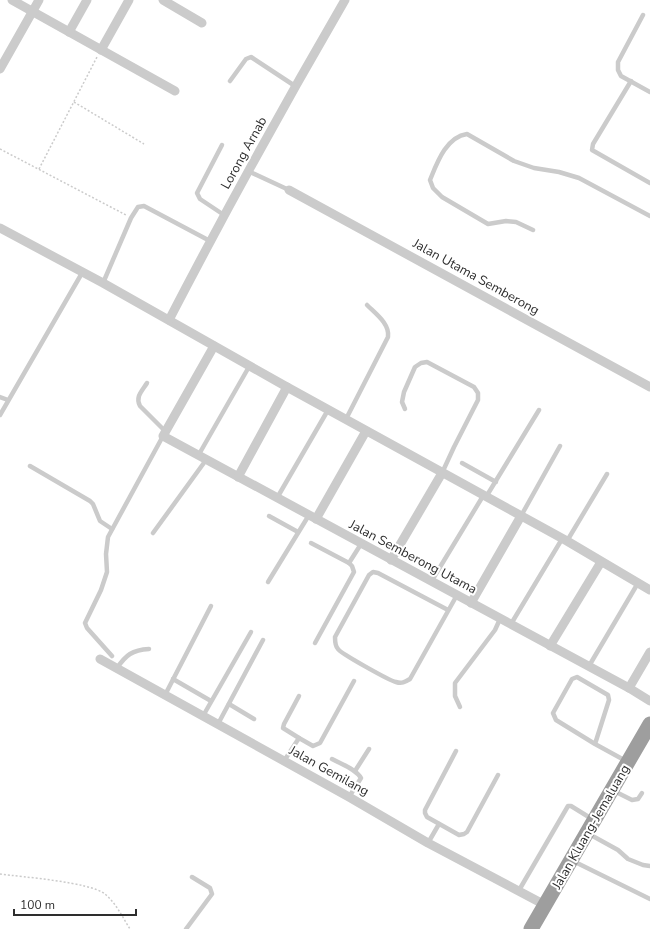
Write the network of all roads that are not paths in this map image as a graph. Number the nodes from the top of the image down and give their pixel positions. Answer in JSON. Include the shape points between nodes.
{"nodes":[{"id":1,"x":12,"y":0,"type":"edge"},
{"id":2,"x":39,"y":0,"type":"edge"},
{"id":3,"x":87,"y":0,"type":"edge"},
{"id":4,"x":129,"y":0,"type":"edge"},
{"id":5,"x":163,"y":0,"type":"edge"},
{"id":6,"x":346,"y":0,"type":"edge"},
{"id":7,"x":33,"y":12,"type":"junction"},
{"id":8,"x":643,"y":15,"type":"dead end"},
{"id":9,"x":202,"y":23,"type":"dead end"},
{"id":10,"x":70,"y":32,"type":"junction"},
{"id":11,"x":101,"y":50,"type":"junction"},
{"id":12,"x":0,"y":69,"type":"edge"},
{"id":13,"x":230,"y":81,"type":"dead end"},
{"id":14,"x":631,"y":81,"type":"junction"},
{"id":15,"x":295,"y":86,"type":"junction"},
{"id":16,"x":174,"y":91,"type":"dead end"},
{"id":17,"x":650,"y":92,"type":"edge"},
{"id":18,"x":222,"y":145,"type":"dead end"},
{"id":19,"x":248,"y":171,"type":"junction"},
{"id":20,"x":650,"y":183,"type":"edge"},
{"id":21,"x":289,"y":190,"type":"joint"},
{"id":22,"x":224,"y":215,"type":"junction"},
{"id":23,"x":650,"y":216,"type":"edge"},
{"id":24,"x":0,"y":228,"type":"edge"},
{"id":25,"x":533,"y":230,"type":"dead end"},
{"id":26,"x":210,"y":241,"type":"junction"},
{"id":27,"x":82,"y":272,"type":"junction"},
{"id":28,"x":103,"y":283,"type":"junction"},
{"id":29,"x":367,"y":305,"type":"dead end"},
{"id":30,"x":169,"y":320,"type":"junction"},
{"id":31,"x":214,"y":346,"type":"junction"},
{"id":32,"x":250,"y":365,"type":"junction"},
{"id":33,"x":147,"y":384,"type":"dead end"},
{"id":34,"x":287,"y":387,"type":"junction"},
{"id":35,"x":650,"y":387,"type":"edge"},
{"id":36,"x":0,"y":397,"type":"edge"},
{"id":37,"x":8,"y":400,"type":"junction"},
{"id":38,"x":405,"y":409,"type":"dead end"},
{"id":39,"x":328,"y":410,"type":"junction"},
{"id":40,"x":539,"y":410,"type":"dead end"},
{"id":41,"x":0,"y":415,"type":"edge"},
{"id":42,"x":346,"y":420,"type":"junction"},
{"id":43,"x":366,"y":431,"type":"junction"},
{"id":44,"x":164,"y":434,"type":"junction"},
{"id":45,"x":560,"y":446,"type":"dead end"},
{"id":46,"x":202,"y":458,"type":"junction"},
{"id":47,"x":462,"y":463,"type":"dead end"},
{"id":48,"x":30,"y":466,"type":"dead end"},
{"id":49,"x":442,"y":473,"type":"junction"},
{"id":50,"x":607,"y":474,"type":"dead end"},
{"id":51,"x":238,"y":477,"type":"junction"},
{"id":52,"x":496,"y":482,"type":"junction"},
{"id":53,"x":485,"y":497,"type":"junction"},
{"id":54,"x":277,"y":498,"type":"junction"},
{"id":55,"x":269,"y":516,"type":"dead end"},
{"id":56,"x":521,"y":516,"type":"junction"},
{"id":57,"x":312,"y":517,"type":"junction"},
{"id":58,"x":112,"y":529,"type":"junction"},
{"id":59,"x":298,"y":532,"type":"junction"},
{"id":60,"x":153,"y":533,"type":"dead end"},
{"id":61,"x":564,"y":540,"type":"junction"},
{"id":62,"x":311,"y":543,"type":"dead end"},
{"id":63,"x":361,"y":544,"type":"junction"},
{"id":64,"x":391,"y":560,"type":"junction"},
{"id":65,"x":601,"y":562,"type":"junction"},
{"id":66,"x":349,"y":563,"type":"junction"},
{"id":67,"x":268,"y":582,"type":"dead end"},
{"id":68,"x":431,"y":582,"type":"junction"},
{"id":69,"x":638,"y":583,"type":"junction"},
{"id":70,"x":650,"y":590,"type":"edge"},
{"id":71,"x":457,"y":595,"type":"junction"},
{"id":72,"x":471,"y":603,"type":"junction"},
{"id":73,"x":211,"y":606,"type":"dead end"},
{"id":74,"x":448,"y":610,"type":"junction"},
{"id":75,"x":500,"y":619,"type":"junction"},
{"id":76,"x":511,"y":624,"type":"junction"},
{"id":77,"x":251,"y":632,"type":"dead end"},
{"id":78,"x":263,"y":640,"type":"dead end"},
{"id":79,"x":316,"y":643,"type":"dead end"},
{"id":80,"x":550,"y":646,"type":"junction"},
{"id":81,"x":149,"y":649,"type":"dead end"},
{"id":82,"x":650,"y":652,"type":"edge"},
{"id":83,"x":112,"y":656,"type":"dead end"},
{"id":84,"x":100,"y":659,"type":"dead end"},
{"id":85,"x":589,"y":666,"type":"junction"},
{"id":86,"x":117,"y":668,"type":"junction"},
{"id":87,"x":173,"y":679,"type":"junction"},
{"id":88,"x":354,"y":681,"type":"dead end"},
{"id":89,"x":629,"y":688,"type":"junction"},
{"id":90,"x":165,"y":695,"type":"junction"},
{"id":91,"x":299,"y":696,"type":"dead end"},
{"id":92,"x":211,"y":701,"type":"junction"},
{"id":93,"x":650,"y":701,"type":"edge"},
{"id":94,"x":229,"y":704,"type":"junction"},
{"id":95,"x":460,"y":707,"type":"dead end"},
{"id":96,"x":203,"y":716,"type":"junction"},
{"id":97,"x":254,"y":719,"type":"dead end"},
{"id":98,"x":218,"y":724,"type":"junction"},
{"id":99,"x":647,"y":733,"type":"edge"},
{"id":100,"x":299,"y":738,"type":"junction"},
{"id":101,"x":595,"y":744,"type":"junction"},
{"id":102,"x":369,"y":749,"type":"dead end"},
{"id":103,"x":456,"y":751,"type":"dead end"},
{"id":104,"x":332,"y":759,"type":"dead end"},
{"id":105,"x":284,"y":761,"type":"junction"},
{"id":106,"x":628,"y":762,"type":"junction"},
{"id":107,"x":354,"y":771,"type":"junction"},
{"id":108,"x":498,"y":775,"type":"dead end"},
{"id":109,"x":612,"y":790,"type":"junction"},
{"id":110,"x":642,"y":793,"type":"dead end"},
{"id":111,"x":349,"y":797,"type":"junction"},
{"id":112,"x":439,"y":824,"type":"junction"},
{"id":113,"x":591,"y":827,"type":"junction"},
{"id":114,"x":428,"y":843,"type":"junction"},
{"id":115,"x":571,"y":860,"type":"junction"},
{"id":116,"x":650,"y":866,"type":"edge"},
{"id":117,"x":192,"y":877,"type":"dead end"},
{"id":118,"x":518,"y":892,"type":"junction"},
{"id":119,"x":650,"y":899,"type":"edge"},
{"id":120,"x":545,"y":906,"type":"junction"},
{"id":121,"x":186,"y":929,"type":"edge"},
{"id":122,"x":531,"y":929,"type":"edge"}],
"edges":[{"from":1,"to":7,"type":"street"},
{"from":2,"to":7,"type":"street"},
{"from":3,"to":10,"type":"street"},
{"from":4,"to":11,"type":"street"},
{"from":5,"to":9,"type":"street"},
{"from":6,"to":15,"type":"street","name":"Lorong Arnab"},
{"from":7,"to":10,"type":"street"},
{"from":7,"to":12,"type":"street"},
{"from":8,"to":14,"type":"lane","via":[[618,62],[621,76]]},
{"from":10,"to":11,"type":"street"},
{"from":11,"to":16,"type":"street"},
{"from":13,"to":15,"type":"lane","via":[[246,59],[251,57]]},
{"from":14,"to":17,"type":"lane"},
{"from":14,"to":20,"type":"lane","via":[[593,144],[592,150]]},
{"from":15,"to":19,"type":"street","name":"Lorong Arnab"},
{"from":18,"to":22,"type":"lane","via":[[197,192],[200,199]]},
{"from":19,"to":21,"type":"lane"},
{"from":19,"to":22,"type":"street","name":"Lorong Arnab"},
{"from":21,"to":35,"type":"street","name":"Jalan Utama Semberong"},
{"from":22,"to":26,"type":"street","name":"Lorong Arnab"},
{"from":23,"to":25,"type":"lane","via":[[579,178],[514,161],[467,134],[459,135],[448,145],[436,166],[430,180],[433,188],[442,197],[488,224],[516,222]]},
{"from":24,"to":27,"type":"street"},
{"from":26,"to":28,"type":"lane","via":[[144,206],[138,207]]},
{"from":26,"to":30,"type":"street","name":"Lorong Arnab"},
{"from":27,"to":28,"type":"street"},
{"from":27,"to":37,"type":"lane"},
{"from":28,"to":30,"type":"street"},
{"from":29,"to":42,"type":"lane","via":[[387,326],[389,332]]},
{"from":30,"to":31,"type":"street"},
{"from":31,"to":32,"type":"street"},
{"from":31,"to":44,"type":"street"},
{"from":32,"to":34,"type":"street"},
{"from":32,"to":46,"type":"lane"},
{"from":33,"to":44,"type":"lane","via":[[137,402]]},
{"from":34,"to":39,"type":"street"},
{"from":34,"to":51,"type":"street"},
{"from":36,"to":37,"type":"lane"},
{"from":37,"to":41,"type":"lane"},
{"from":38,"to":49,"type":"lane","via":[[402,402],[404,392],[415,367],[421,363],[427,362],[474,387],[478,393],[478,400]]},
{"from":39,"to":42,"type":"street"},
{"from":39,"to":54,"type":"lane"},
{"from":40,"to":52,"type":"lane"},
{"from":42,"to":43,"type":"street"},
{"from":43,"to":49,"type":"street"},
{"from":43,"to":57,"type":"street"},
{"from":44,"to":46,"type":"street","name":"Jalan Semberong Utama"},
{"from":44,"to":58,"type":"lane"},
{"from":45,"to":56,"type":"lane"},
{"from":46,"to":51,"type":"street","name":"Jalan Semberong Utama"},
{"from":46,"to":60,"type":"lane"},
{"from":47,"to":52,"type":"lane"},
{"from":48,"to":58,"type":"lane","via":[[90,501],[100,521]]},
{"from":49,"to":53,"type":"street"},
{"from":49,"to":64,"type":"street"},
{"from":50,"to":61,"type":"lane"},
{"from":51,"to":54,"type":"street","name":"Jalan Semberong Utama"},
{"from":52,"to":53,"type":"lane"},
{"from":53,"to":56,"type":"street"},
{"from":53,"to":68,"type":"lane"},
{"from":54,"to":57,"type":"street","name":"Jalan Semberong Utama"},
{"from":55,"to":59,"type":"lane"},
{"from":56,"to":61,"type":"street"},
{"from":56,"to":72,"type":"street"},
{"from":57,"to":59,"type":"lane"},
{"from":57,"to":63,"type":"street","name":"Jalan Semberong Utama"},
{"from":58,"to":83,"type":"lane","via":[[108,537],[106,554],[107,572],[85,626]]},
{"from":59,"to":67,"type":"lane"},
{"from":61,"to":65,"type":"street"},
{"from":61,"to":76,"type":"lane"},
{"from":62,"to":66,"type":"lane"},
{"from":63,"to":64,"type":"street","name":"Jalan Semberong Utama"},
{"from":63,"to":66,"type":"lane"},
{"from":64,"to":68,"type":"street","name":"Jalan Semberong Utama"},
{"from":65,"to":69,"type":"street"},
{"from":65,"to":80,"type":"street"},
{"from":66,"to":79,"type":"lane","via":[[354,572]]},
{"from":68,"to":71,"type":"street","name":"Jalan Semberong Utama"},
{"from":69,"to":70,"type":"street"},
{"from":69,"to":85,"type":"lane"},
{"from":71,"to":72,"type":"street","name":"Jalan Semberong Utama"},
{"from":71,"to":74,"type":"lane"},
{"from":72,"to":75,"type":"street","name":"Jalan Semberong Utama"},
{"from":73,"to":87,"type":"lane"},
{"from":74,"to":74,"type":"lane","via":[[410,679],[404,683],[395,682],[358,662],[338,650],[336,645],[335,637],[373,572]]},
{"from":75,"to":76,"type":"street","name":"Jalan Semberong Utama"},
{"from":75,"to":95,"type":"lane","via":[[495,630],[455,683],[455,696]]},
{"from":76,"to":80,"type":"street","name":"Jalan Semberong Utama"},
{"from":77,"to":92,"type":"lane"},
{"from":78,"to":94,"type":"lane"},
{"from":80,"to":85,"type":"street","name":"Jalan Semberong Utama"},
{"from":81,"to":86,"type":"lane","via":[[130,653]]},
{"from":82,"to":89,"type":"street"},
{"from":84,"to":86,"type":"street","name":"Jalan Gemilang"},
{"from":85,"to":89,"type":"street","name":"Jalan Semberong Utama"},
{"from":86,"to":90,"type":"street","name":"Jalan Gemilang"},
{"from":87,"to":90,"type":"lane"},
{"from":87,"to":92,"type":"lane"},
{"from":88,"to":100,"type":"lane","via":[[320,743],[313,746]]},
{"from":89,"to":93,"type":"street","name":"Jalan Semberong Utama"},
{"from":90,"to":96,"type":"street","name":"Jalan Gemilang"},
{"from":91,"to":100,"type":"lane","via":[[283,728]]},
{"from":92,"to":96,"type":"lane"},
{"from":94,"to":97,"type":"lane"},
{"from":94,"to":98,"type":"lane"},
{"from":96,"to":98,"type":"street","name":"Jalan Gemilang"},
{"from":98,"to":105,"type":"street","name":"Jalan Gemilang"},
{"from":99,"to":106,"type":"highway","name":"Jalan Kluang-Jemaluang"},
{"from":100,"to":105,"type":"lane"},
{"from":101,"to":101,"type":"lane","via":[[609,700],[608,695],[577,676],[572,679],[553,713],[554,717]]},
{"from":101,"to":106,"type":"lane"},
{"from":102,"to":107,"type":"lane"},
{"from":103,"to":112,"type":"lane","via":[[425,810],[428,817]]},
{"from":104,"to":107,"type":"lane"},
{"from":105,"to":111,"type":"street","name":"Jalan Gemilang"},
{"from":106,"to":109,"type":"highway","name":"Jalan Kluang-Jemaluang"},
{"from":107,"to":111,"type":"lane","via":[[361,778]]},
{"from":108,"to":112,"type":"lane","via":[[467,832],[459,836]]},
{"from":109,"to":110,"type":"lane","via":[[632,800],[638,799]]},
{"from":109,"to":113,"type":"highway","name":"Jalan Kluang-Jemaluang"},
{"from":111,"to":114,"type":"street","name":"Jalan Gemilang"},
{"from":112,"to":114,"type":"lane"},
{"from":113,"to":115,"type":"highway","name":"Jalan Kluang-Jemaluang"},
{"from":113,"to":116,"type":"lane","via":[[628,859]]},
{"from":113,"to":118,"type":"lane","via":[[571,806],[568,806]]},
{"from":114,"to":118,"type":"street","name":"Jalan Gemilang"},
{"from":115,"to":119,"type":"lane"},
{"from":115,"to":120,"type":"highway","name":"Jalan Kluang-Jemaluang"},
{"from":117,"to":121,"type":"lane","via":[[210,888],[212,894]]},
{"from":118,"to":120,"type":"street","name":"Jalan Gemilang"},
{"from":120,"to":122,"type":"highway","name":"Jalan Kluang-Jemaluang"}]}
